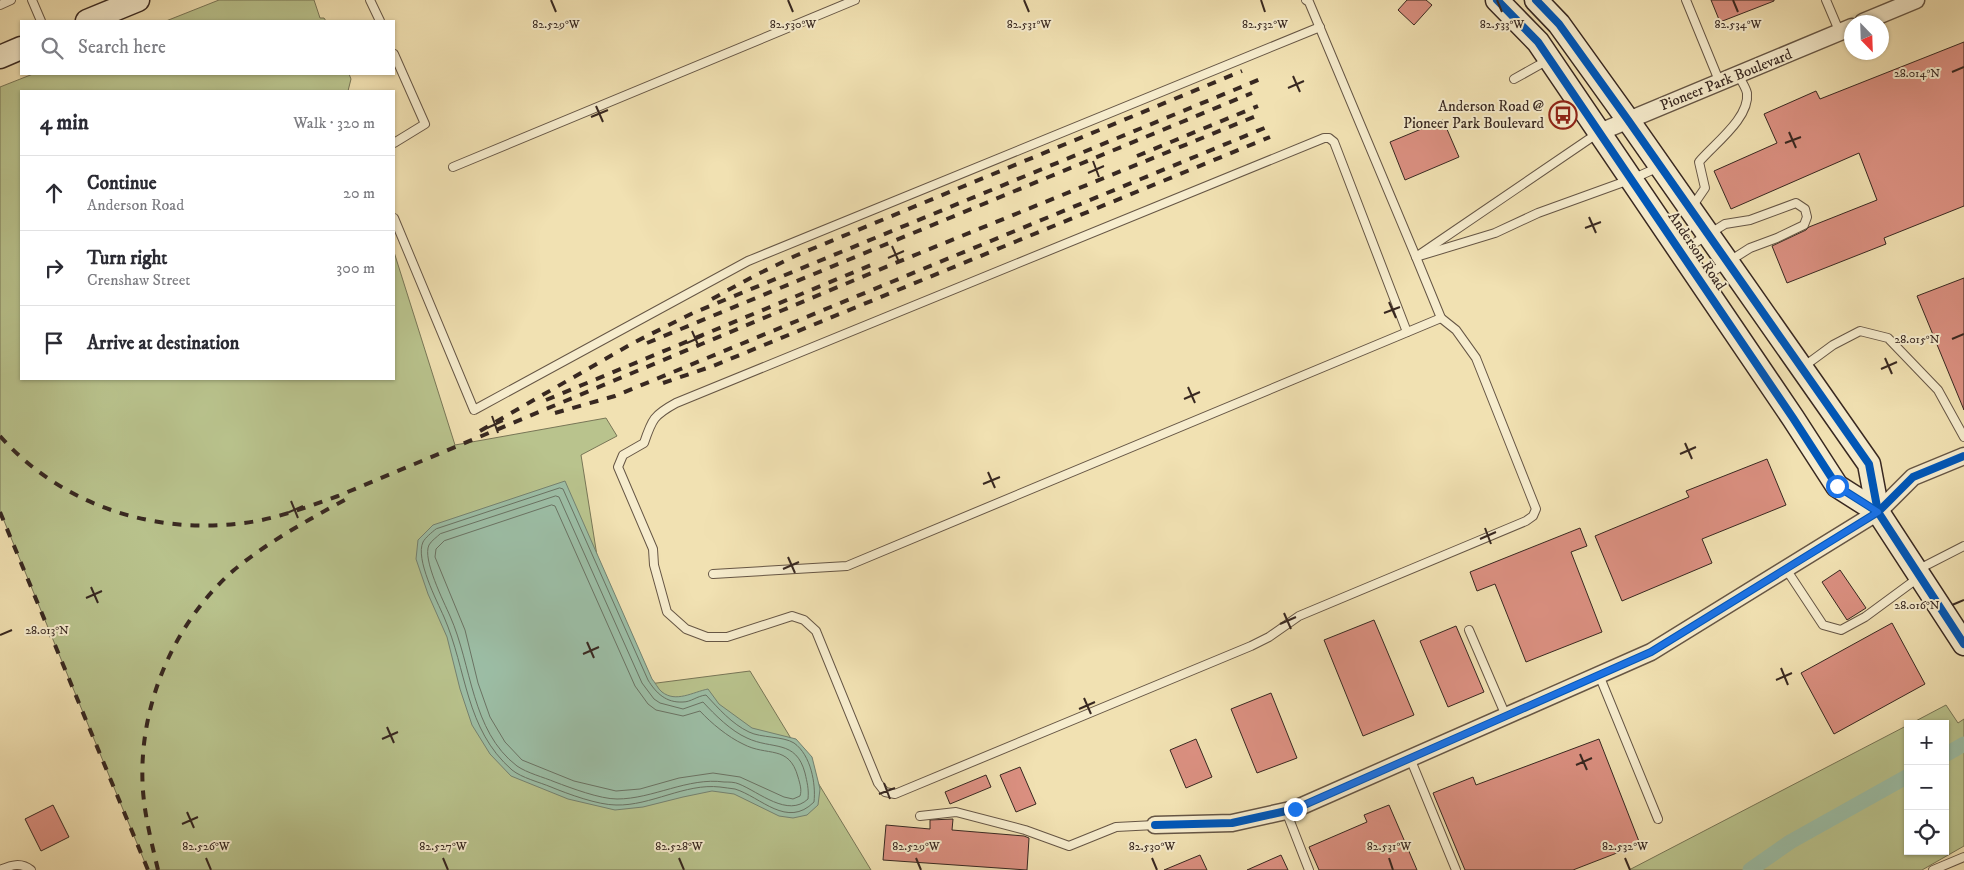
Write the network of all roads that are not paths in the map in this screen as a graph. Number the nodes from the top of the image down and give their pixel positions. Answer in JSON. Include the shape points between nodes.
{"nodes":[{"id":1,"x":11,"y":0,"type":"edge"},
{"id":2,"x":32,"y":0,"type":"edge"},
{"id":3,"x":138,"y":0,"type":"edge"},
{"id":4,"x":370,"y":0,"type":"edge"},
{"id":5,"x":855,"y":0,"type":"edge"},
{"id":6,"x":1306,"y":0,"type":"edge"},
{"id":7,"x":1497,"y":0,"type":"edge"},
{"id":8,"x":1536,"y":0,"type":"edge"},
{"id":9,"x":1686,"y":0,"type":"edge"},
{"id":10,"x":1826,"y":0,"type":"edge"},
{"id":11,"x":1916,"y":0,"type":"edge"},
{"id":12,"x":0,"y":4,"type":"edge"},
{"id":13,"x":1880,"y":15,"type":"edge"},
{"id":14,"x":41,"y":20,"type":"edge"},
{"id":15,"x":89,"y":20,"type":"edge"},
{"id":16,"x":380,"y":20,"type":"edge"},
{"id":17,"x":1320,"y":27,"type":"junction"},
{"id":18,"x":1844,"y":27,"type":"edge"},
{"id":19,"x":1844,"y":31,"type":"edge"},
{"id":20,"x":20,"y":48,"type":"edge"},
{"id":21,"x":395,"y":56,"type":"edge"},
{"id":22,"x":0,"y":57,"type":"edge"},
{"id":23,"x":1550,"y":59,"type":"junction"},
{"id":24,"x":1738,"y":75,"type":"junction"},
{"id":25,"x":1514,"y":79,"type":"dead end"},
{"id":26,"x":1720,"y":83,"type":"junction"},
{"id":27,"x":1628,"y":120,"type":"junction"},
{"id":28,"x":1600,"y":132,"type":"junction"},
{"id":29,"x":395,"y":142,"type":"edge"},
{"id":30,"x":1661,"y":166,"type":"junction"},
{"id":31,"x":453,"y":167,"type":"dead end"},
{"id":32,"x":1632,"y":179,"type":"junction"},
{"id":33,"x":1690,"y":208,"type":"junction"},
{"id":34,"x":395,"y":220,"type":"edge"},
{"id":35,"x":1708,"y":234,"type":"junction"},
{"id":36,"x":1681,"y":252,"type":"junction"},
{"id":37,"x":1416,"y":257,"type":"junction"},
{"id":38,"x":1728,"y":262,"type":"junction"},
{"id":39,"x":1700,"y":280,"type":"junction"},
{"id":40,"x":1440,"y":318,"type":"junction"},
{"id":41,"x":1407,"y":332,"type":"junction"},
{"id":42,"x":1802,"y":367,"type":"junction"},
{"id":43,"x":1964,"y":437,"type":"edge"},
{"id":44,"x":1964,"y":456,"type":"edge"},
{"id":45,"x":1878,"y":512,"type":"junction"},
{"id":46,"x":1964,"y":546,"type":"edge"},
{"id":47,"x":1786,"y":570,"type":"junction"},
{"id":48,"x":713,"y":574,"type":"dead end"},
{"id":49,"x":1918,"y":574,"type":"junction"},
{"id":50,"x":1469,"y":630,"type":"dead end"},
{"id":51,"x":1964,"y":644,"type":"edge"},
{"id":52,"x":1599,"y":675,"type":"junction"},
{"id":53,"x":1506,"y":716,"type":"junction"},
{"id":54,"x":1410,"y":758,"type":"junction"},
{"id":55,"x":1286,"y":811,"type":"junction"},
{"id":56,"x":920,"y":816,"type":"dead end"},
{"id":57,"x":1658,"y":819,"type":"dead end"},
{"id":58,"x":1155,"y":824,"type":"joint"},
{"id":59,"x":1964,"y":857,"type":"edge"},
{"id":60,"x":0,"y":870,"type":"edge"},
{"id":61,"x":31,"y":870,"type":"edge"},
{"id":62,"x":1309,"y":870,"type":"edge"},
{"id":63,"x":1456,"y":870,"type":"edge"},
{"id":64,"x":1932,"y":870,"type":"edge"}],
"edges":[{"from":1,"to":12,"type":"lane"},
{"from":2,"to":14,"type":"lane"},
{"from":3,"to":15,"type":"main road"},
{"from":4,"to":16,"type":"lane"},
{"from":5,"to":31,"type":"lane"},
{"from":6,"to":17,"type":"lane"},
{"from":7,"to":23,"type":"main road","name":"Anderson Road"},
{"from":8,"to":27,"type":"main road","name":"Anderson Road","via":[[1559,24]]},
{"from":9,"to":26,"type":"lane"},
{"from":10,"to":18,"type":"lane"},
{"from":11,"to":13,"type":"street"},
{"from":17,"to":34,"type":"lane","via":[[748,261],[474,410]]},
{"from":17,"to":37,"type":"lane"},
{"from":19,"to":24,"type":"street","name":"Pioneer Park Boulevard"},
{"from":20,"to":22,"type":"main road"},
{"from":21,"to":29,"type":"lane","via":[[425,124]]},
{"from":23,"to":25,"type":"lane"},
{"from":23,"to":28,"type":"main road","name":"Anderson Road"},
{"from":24,"to":26,"type":"street","name":"Pioneer Park Boulevard"},
{"from":24,"to":33,"type":"lane","via":[[1747,93],[1743,114],[1699,162],[1705,188]]},
{"from":26,"to":27,"type":"street","name":"Pioneer Park Boulevard"},
{"from":27,"to":28,"type":"street","name":"Pioneer Park Boulevard"},
{"from":27,"to":30,"type":"main road","name":"Anderson Road"},
{"from":28,"to":32,"type":"main road","name":"Anderson Road"},
{"from":28,"to":37,"type":"lane"},
{"from":30,"to":32,"type":"lane"},
{"from":30,"to":33,"type":"main road","name":"Anderson Road"},
{"from":32,"to":36,"type":"main road","name":"Anderson Road"},
{"from":32,"to":37,"type":"lane","via":[[1494,232]]},
{"from":33,"to":35,"type":"main road","name":"Anderson Road"},
{"from":35,"to":36,"type":"lane"},
{"from":35,"to":38,"type":"main road","name":"Anderson Road"},
{"from":35,"to":38,"type":"lane","via":[[1725,224],[1750,220],[1796,203],[1805,209],[1804,225],[1750,248]]},
{"from":36,"to":39,"type":"main road","name":"Anderson Road"},
{"from":37,"to":40,"type":"lane"},
{"from":38,"to":39,"type":"lane"},
{"from":38,"to":42,"type":"main road","name":"Anderson Road"},
{"from":39,"to":45,"type":"main road","name":"Anderson Road","via":[[1837,486]]},
{"from":40,"to":41,"type":"lane"},
{"from":40,"to":41,"type":"lane","via":[[1456,330],[1476,358],[1536,509],[1533,516],[1299,616],[1251,646],[895,794],[885,792],[878,783],[816,631],[804,620],[792,616],[727,637],[707,637],[686,629],[667,612],[652,550],[618,468],[623,455],[644,443],[650,424],[659,413],[676,403],[1324,138],[1334,142]]},
{"from":41,"to":48,"type":"lane","via":[[847,566]]},
{"from":42,"to":43,"type":"lane","via":[[1860,331],[1888,338],[1938,390]]},
{"from":42,"to":45,"type":"main road","name":"Anderson Road","via":[[1869,464]]},
{"from":44,"to":45,"type":"street","via":[[1913,477]]},
{"from":45,"to":47,"type":"street"},
{"from":45,"to":49,"type":"main road","name":"Anderson Road"},
{"from":46,"to":49,"type":"lane"},
{"from":47,"to":49,"type":"lane","via":[[1823,625],[1841,630],[1865,616]]},
{"from":47,"to":52,"type":"street","via":[[1651,652]]},
{"from":49,"to":51,"type":"main road","name":"Anderson Road"},
{"from":50,"to":53,"type":"lane"},
{"from":52,"to":53,"type":"street"},
{"from":52,"to":57,"type":"lane"},
{"from":53,"to":54,"type":"street"},
{"from":54,"to":55,"type":"street"},
{"from":54,"to":63,"type":"lane"},
{"from":55,"to":58,"type":"street","via":[[1232,823]]},
{"from":55,"to":62,"type":"lane"},
{"from":56,"to":58,"type":"lane","via":[[956,812],[1025,830],[1069,846],[1116,827]]},
{"from":59,"to":64,"type":"lane"},
{"from":60,"to":61,"type":"lane","via":[[14,864]]}]}
